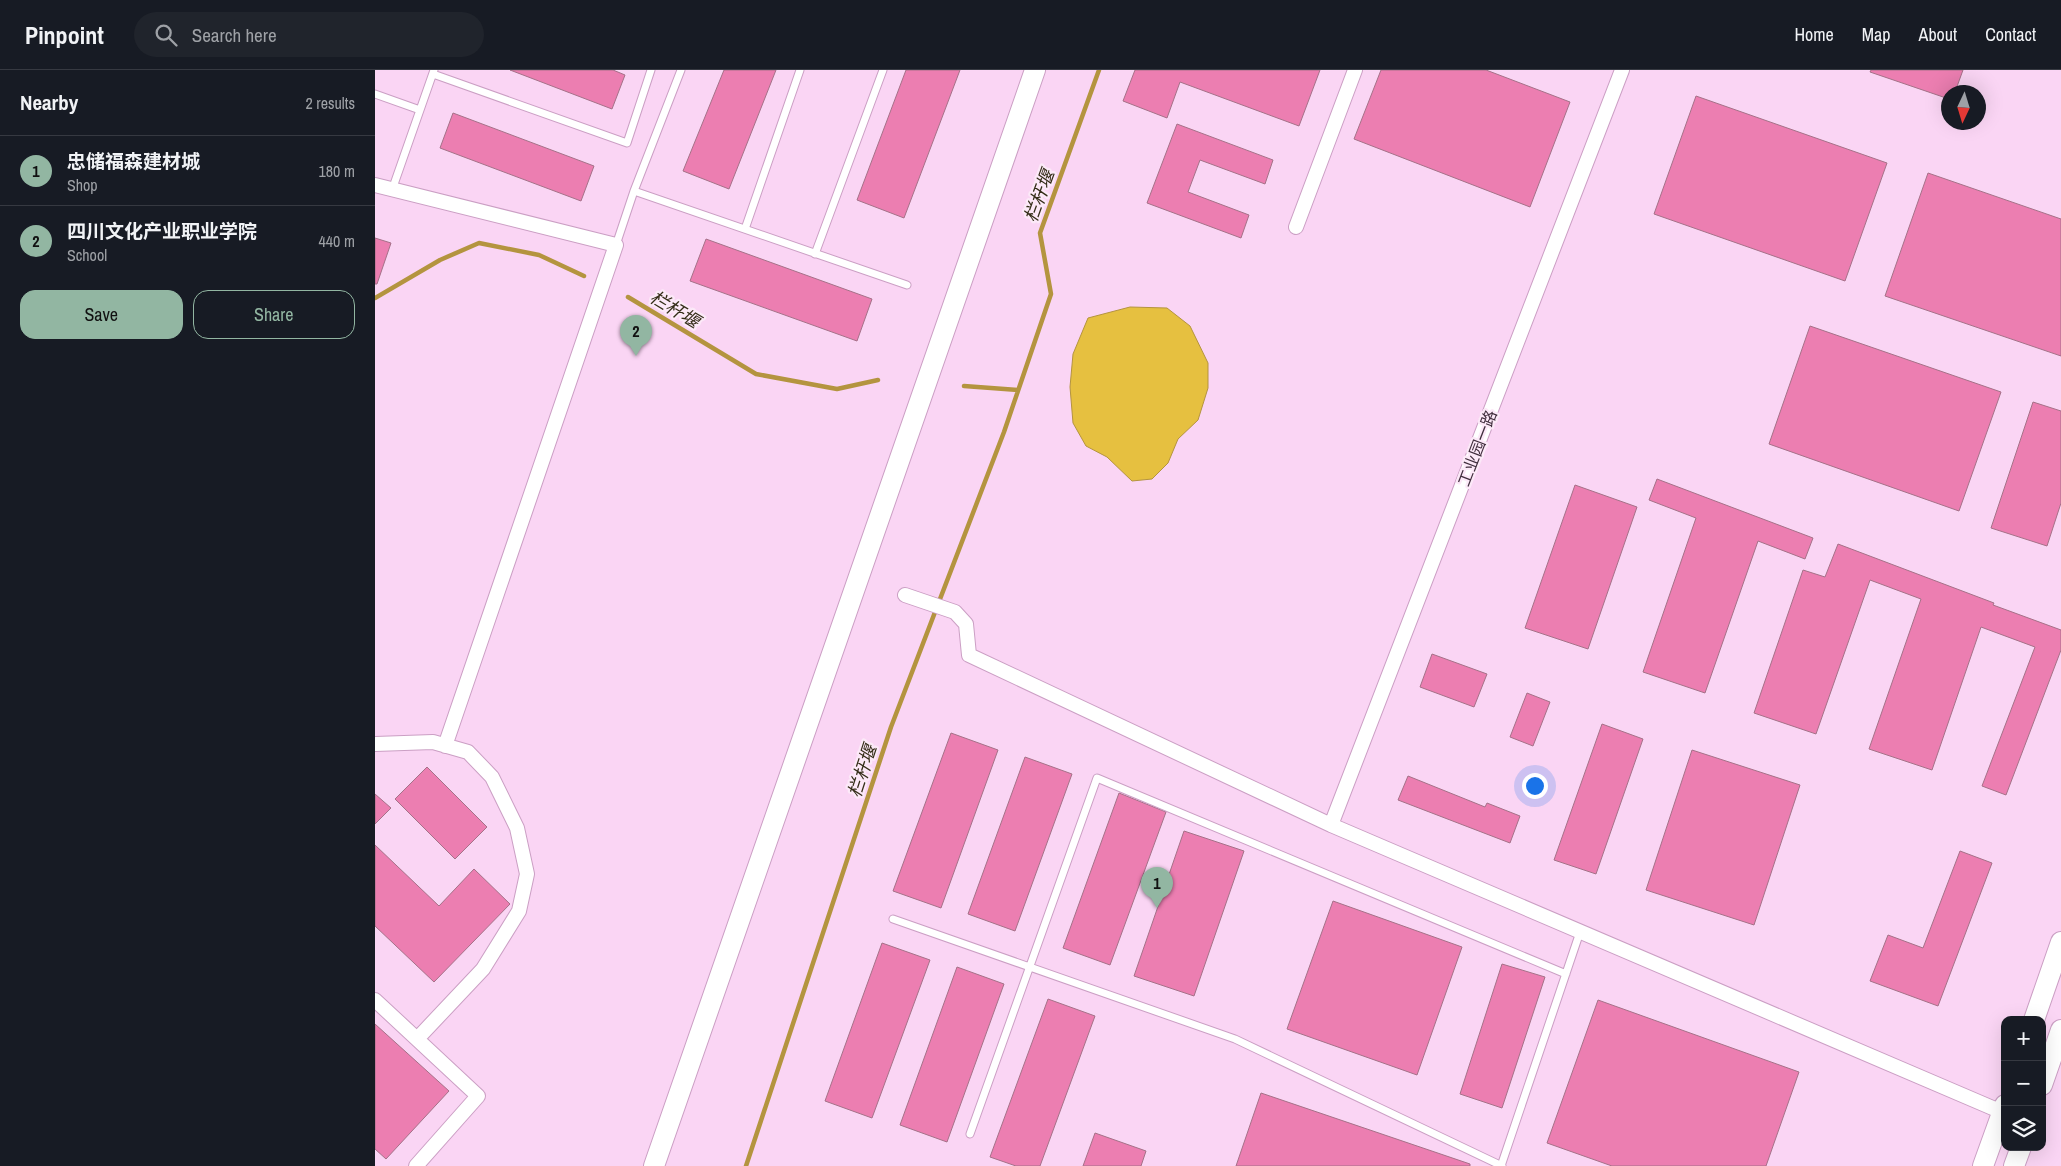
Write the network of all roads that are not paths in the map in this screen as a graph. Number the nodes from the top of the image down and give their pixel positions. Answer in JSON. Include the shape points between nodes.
{"nodes":[{"id":1,"x":651,"y":70,"type":"edge"},
{"id":2,"x":681,"y":70,"type":"edge"},
{"id":3,"x":800,"y":70,"type":"edge"},
{"id":4,"x":883,"y":70,"type":"edge"},
{"id":5,"x":1035,"y":70,"type":"edge"},
{"id":6,"x":1355,"y":70,"type":"edge"},
{"id":7,"x":1622,"y":70,"type":"edge"},
{"id":8,"x":433,"y":72,"type":"edge"},
{"id":9,"x":375,"y":94,"type":"edge"},
{"id":10,"x":420,"y":110,"type":"junction"},
{"id":11,"x":375,"y":185,"type":"edge"},
{"id":12,"x":391,"y":190,"type":"junction"},
{"id":13,"x":634,"y":191,"type":"junction"},
{"id":14,"x":1296,"y":227,"type":"dead end"},
{"id":15,"x":745,"y":229,"type":"junction"},
{"id":16,"x":617,"y":245,"type":"junction"},
{"id":17,"x":815,"y":254,"type":"junction"},
{"id":18,"x":907,"y":286,"type":"dead end"},
{"id":19,"x":905,"y":595,"type":"dead end"},
{"id":20,"x":375,"y":744,"type":"edge"},
{"id":21,"x":445,"y":746,"type":"junction"},
{"id":22,"x":1331,"y":825,"type":"junction"},
{"id":23,"x":893,"y":920,"type":"dead end"},
{"id":24,"x":1580,"y":932,"type":"junction"},
{"id":25,"x":2061,"y":942,"type":"edge"},
{"id":26,"x":1029,"y":968,"type":"junction"},
{"id":27,"x":1566,"y":974,"type":"junction"},
{"id":28,"x":375,"y":1000,"type":"edge"},
{"id":29,"x":2035,"y":1016,"type":"edge"},
{"id":30,"x":2061,"y":1030,"type":"edge"},
{"id":31,"x":417,"y":1039,"type":"junction"},
{"id":32,"x":2046,"y":1073,"type":"edge"},
{"id":33,"x":2001,"y":1108,"type":"edge"},
{"id":34,"x":2001,"y":1115,"type":"edge"},
{"id":35,"x":970,"y":1134,"type":"dead end"},
{"id":36,"x":2020,"y":1151,"type":"edge"},
{"id":37,"x":416,"y":1166,"type":"edge"},
{"id":38,"x":655,"y":1166,"type":"edge"},
{"id":39,"x":1501,"y":1166,"type":"edge"},
{"id":40,"x":1983,"y":1166,"type":"edge"},
{"id":41,"x":2014,"y":1166,"type":"edge"}],
"edges":[{"from":1,"to":8,"type":"lane","via":[[627,143]]},
{"from":2,"to":13,"type":"lane"},
{"from":3,"to":15,"type":"lane"},
{"from":4,"to":17,"type":"lane"},
{"from":5,"to":38,"type":"street"},
{"from":6,"to":14,"type":"street"},
{"from":7,"to":22,"type":"street","name":"工业园一路"},
{"from":8,"to":10,"type":"lane"},
{"from":9,"to":10,"type":"lane"},
{"from":10,"to":12,"type":"lane"},
{"from":11,"to":12,"type":"street"},
{"from":12,"to":16,"type":"street"},
{"from":13,"to":15,"type":"lane"},
{"from":13,"to":16,"type":"lane"},
{"from":15,"to":17,"type":"lane"},
{"from":16,"to":21,"type":"street"},
{"from":17,"to":18,"type":"lane"},
{"from":19,"to":22,"type":"street","via":[[955,612],[966,624],[969,655]]},
{"from":20,"to":21,"type":"street","via":[[433,742]]},
{"from":21,"to":31,"type":"street","via":[[468,752],[492,777],[517,828],[527,874],[519,911],[483,969]]},
{"from":22,"to":24,"type":"street"},
{"from":23,"to":26,"type":"lane"},
{"from":24,"to":27,"type":"lane"},
{"from":24,"to":33,"type":"street"},
{"from":25,"to":29,"type":"street"},
{"from":26,"to":27,"type":"lane","via":[[1097,778]]},
{"from":26,"to":35,"type":"lane"},
{"from":26,"to":39,"type":"lane","via":[[1235,1039]]},
{"from":27,"to":39,"type":"lane"},
{"from":28,"to":31,"type":"street"},
{"from":30,"to":32,"type":"street"},
{"from":31,"to":37,"type":"street","via":[[478,1096]]},
{"from":34,"to":40,"type":"street"},
{"from":36,"to":41,"type":"street"}]}
